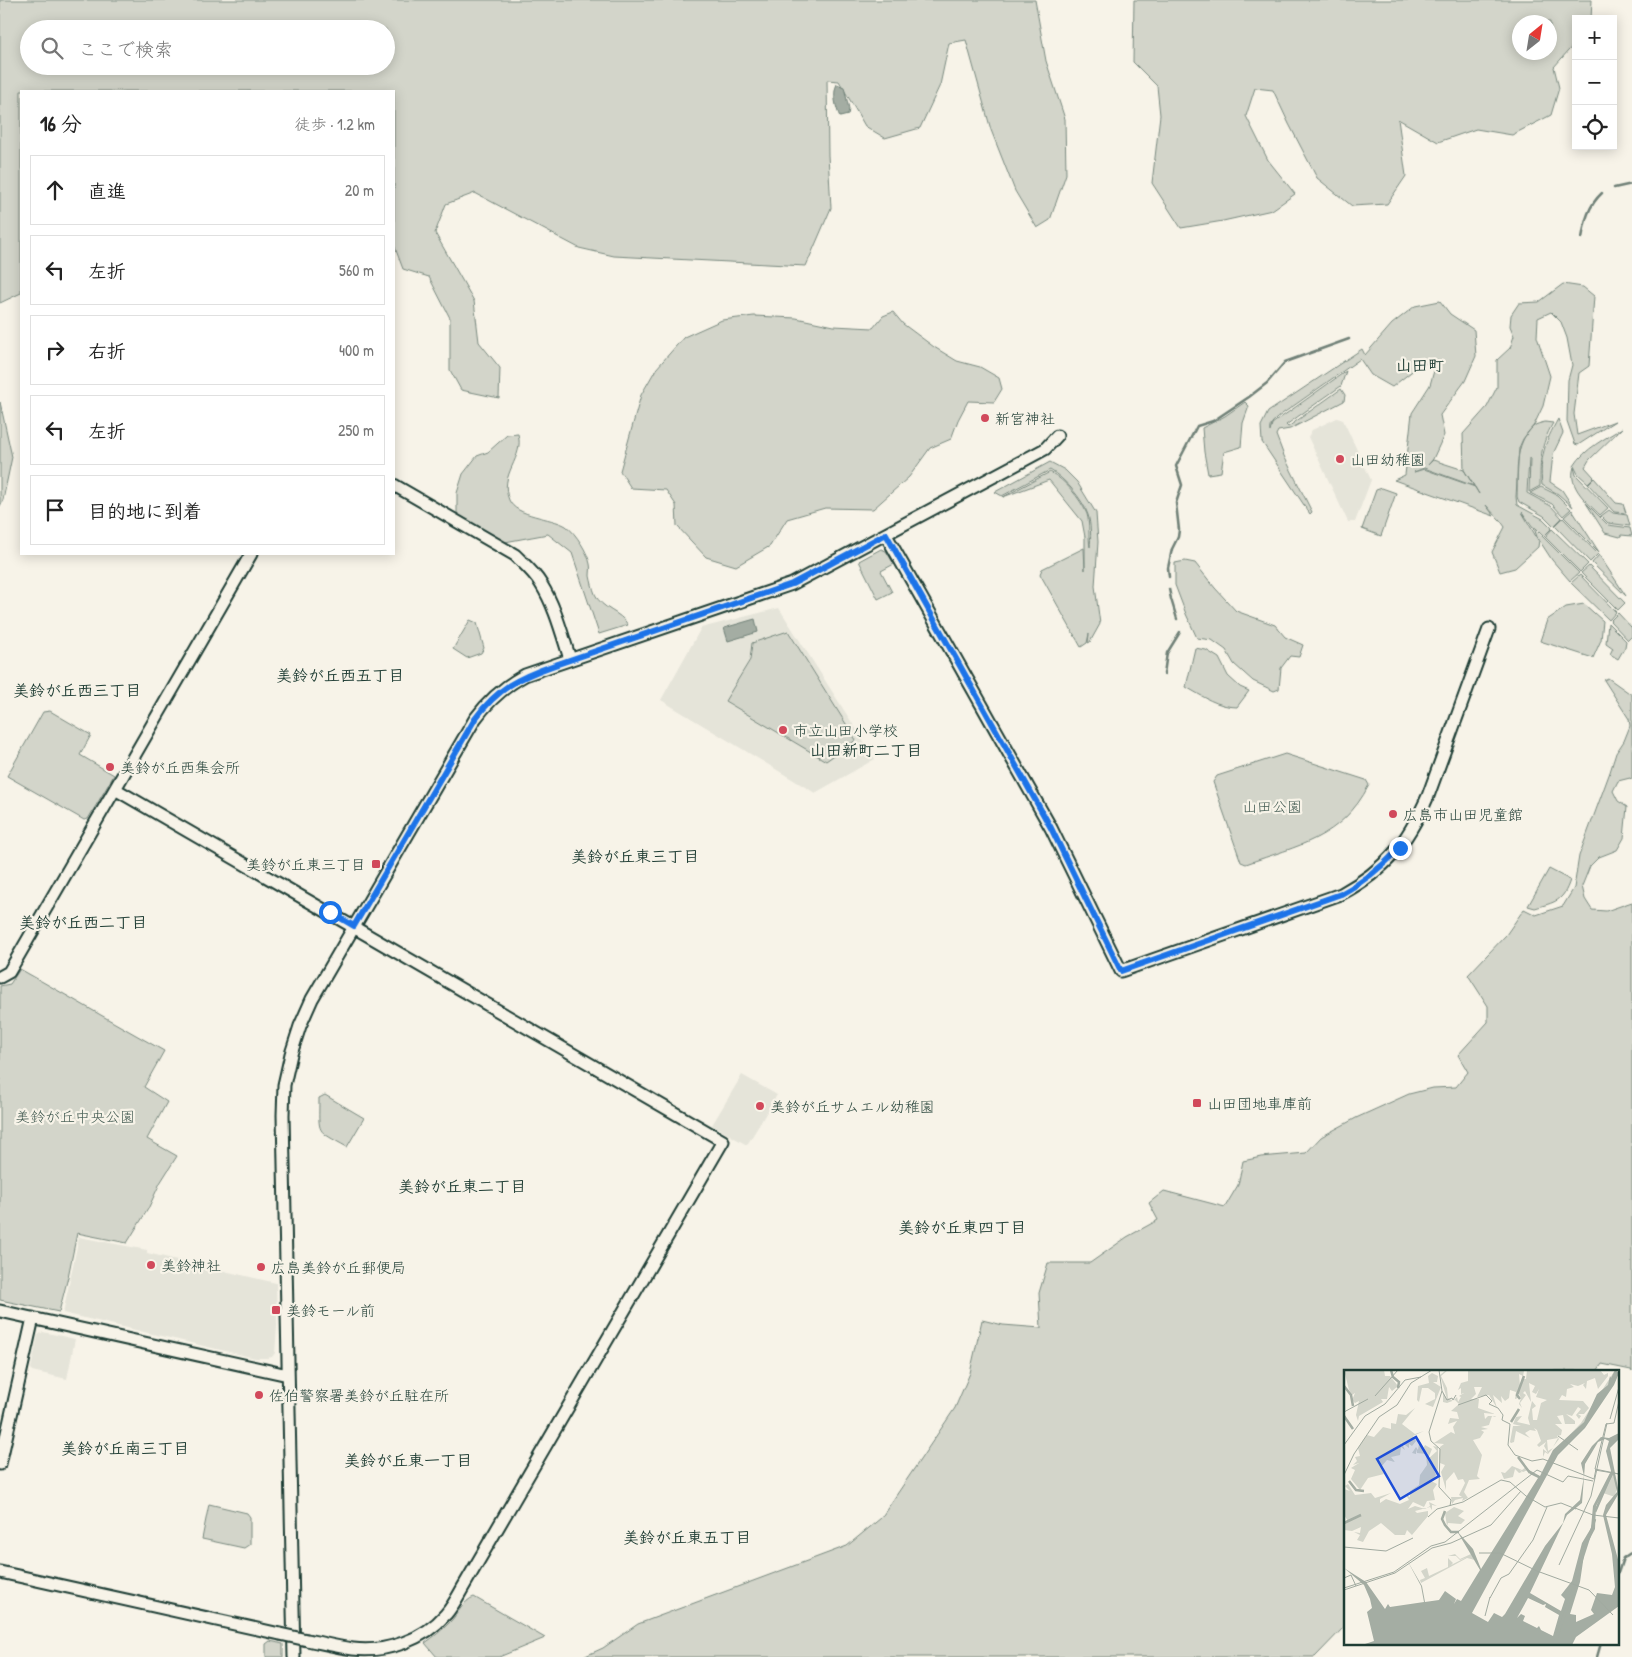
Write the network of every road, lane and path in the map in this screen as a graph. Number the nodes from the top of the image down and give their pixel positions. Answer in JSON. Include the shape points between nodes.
{"nodes":[{"id":1,"x":1057,"y":436,"type":"dead end"},
{"id":2,"x":395,"y":486,"type":"edge"},
{"id":3,"x":886,"y":534,"type":"junction"},
{"id":4,"x":250,"y":555,"type":"edge"},
{"id":5,"x":1489,"y":629,"type":"dead end"},
{"id":6,"x":570,"y":659,"type":"junction"},
{"id":7,"x":115,"y":789,"type":"junction"},
{"id":8,"x":354,"y":926,"type":"junction"},
{"id":9,"x":0,"y":977,"type":"edge"},
{"id":10,"x":0,"y":1311,"type":"edge"},
{"id":11,"x":33,"y":1318,"type":"junction"},
{"id":12,"x":288,"y":1375,"type":"junction"},
{"id":13,"x":0,"y":1464,"type":"edge"},
{"id":14,"x":0,"y":1572,"type":"edge"},
{"id":15,"x":294,"y":1657,"type":"edge"}],
"edges":[{"from":1,"to":3,"type":"street","via":[[1045,449]]},
{"from":2,"to":6,"type":"street","via":[[515,555],[541,584],[550,601]]},
{"from":3,"to":5,"type":"street","via":[[1051,828],[1121,971],[1341,894],[1357,886],[1388,861],[1409,836],[1420,813]]},
{"from":3,"to":6,"type":"street","via":[[792,584]]},
{"from":4,"to":7,"type":"street"},
{"from":6,"to":8,"type":"street","via":[[512,682],[483,708]]},
{"from":7,"to":8,"type":"street"},
{"from":7,"to":9,"type":"street","via":[[9,972]]},
{"from":8,"to":12,"type":"street","via":[[300,1026],[284,1085]]},
{"from":8,"to":14,"type":"street","bridge":true,"via":[[723,1141],[470,1576],[445,1615],[423,1634],[376,1650],[354,1649]]},
{"from":10,"to":11,"type":"street"},
{"from":11,"to":12,"type":"street"},
{"from":11,"to":13,"type":"street"},
{"from":12,"to":15,"type":"street"}]}
